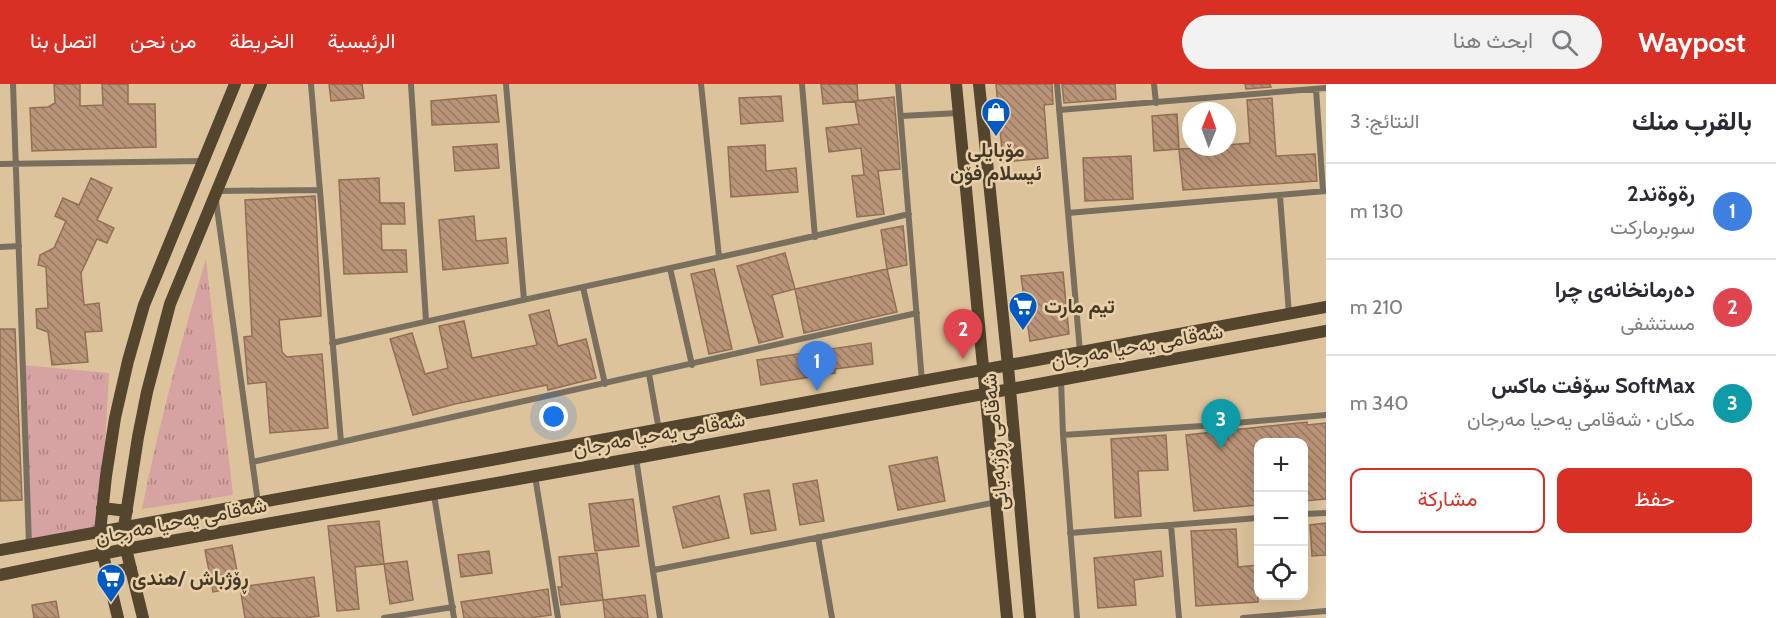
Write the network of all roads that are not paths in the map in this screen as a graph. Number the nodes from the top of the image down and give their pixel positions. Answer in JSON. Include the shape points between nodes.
{"nodes":[{"id":1,"x":13,"y":84,"type":"edge"},
{"id":2,"x":235,"y":84,"type":"edge"},
{"id":3,"x":261,"y":84,"type":"edge"},
{"id":4,"x":311,"y":84,"type":"edge"},
{"id":5,"x":411,"y":84,"type":"edge"},
{"id":6,"x":506,"y":84,"type":"edge"},
{"id":7,"x":701,"y":84,"type":"edge"},
{"id":8,"x":802,"y":84,"type":"edge"},
{"id":9,"x":898,"y":84,"type":"edge"},
{"id":10,"x":956,"y":84,"type":"edge"},
{"id":11,"x":979,"y":84,"type":"edge"},
{"id":12,"x":1057,"y":84,"type":"edge"},
{"id":13,"x":1154,"y":84,"type":"edge"},
{"id":14,"x":1326,"y":88,"type":"edge"},
{"id":15,"x":1316,"y":89,"type":"junction"},
{"id":16,"x":1156,"y":103,"type":"junction"},
{"id":17,"x":1059,"y":110,"type":"junction"},
{"id":18,"x":959,"y":113,"type":"junction"},
{"id":19,"x":901,"y":116,"type":"junction"},
{"id":20,"x":203,"y":161,"type":"junction"},
{"id":21,"x":0,"y":164,"type":"edge"},
{"id":22,"x":16,"y":164,"type":"junction"},
{"id":23,"x":320,"y":190,"type":"junction"},
{"id":24,"x":1325,"y":191,"type":"edge"},
{"id":25,"x":216,"y":193,"type":"junction"},
{"id":26,"x":1280,"y":196,"type":"junction"},
{"id":27,"x":1068,"y":213,"type":"junction"},
{"id":28,"x":909,"y":214,"type":"junction"},
{"id":29,"x":815,"y":237,"type":"junction"},
{"id":30,"x":19,"y":246,"type":"junction"},
{"id":31,"x":0,"y":247,"type":"edge"},
{"id":32,"x":719,"y":257,"type":"junction"},
{"id":33,"x":670,"y":268,"type":"junction"},
{"id":34,"x":583,"y":287,"type":"junction"},
{"id":35,"x":524,"y":300,"type":"junction"},
{"id":36,"x":1326,"y":308,"type":"edge"},
{"id":37,"x":916,"y":313,"type":"junction"},
{"id":38,"x":1289,"y":314,"type":"junction"},
{"id":39,"x":426,"y":321,"type":"junction"},
{"id":40,"x":1326,"y":331,"type":"edge"},
{"id":41,"x":332,"y":343,"type":"junction"},
{"id":42,"x":1080,"y":353,"type":"junction"},
{"id":43,"x":692,"y":365,"type":"junction"},
{"id":44,"x":1008,"y":366,"type":"junction"},
{"id":45,"x":984,"y":371,"type":"junction"},
{"id":46,"x":649,"y":374,"type":"junction"},
{"id":47,"x":1061,"y":380,"type":"junction"},
{"id":48,"x":922,"y":382,"type":"junction"},
{"id":49,"x":605,"y":384,"type":"junction"},
{"id":50,"x":1010,"y":389,"type":"junction"},
{"id":51,"x":986,"y":394,"type":"junction"},
{"id":52,"x":1326,"y":415,"type":"edge"},
{"id":53,"x":659,"y":430,"type":"junction"},
{"id":54,"x":1063,"y":435,"type":"junction"},
{"id":55,"x":341,"y":442,"type":"junction"},
{"id":56,"x":573,"y":446,"type":"junction"},
{"id":57,"x":636,"y":458,"type":"junction"},
{"id":58,"x":252,"y":462,"type":"junction"},
{"id":59,"x":576,"y":469,"type":"junction"},
{"id":60,"x":535,"y":476,"type":"junction"},
{"id":61,"x":434,"y":495,"type":"junction"},
{"id":62,"x":997,"y":502,"type":"junction"},
{"id":63,"x":258,"y":503,"type":"junction"},
{"id":64,"x":102,"y":508,"type":"junction"},
{"id":65,"x":126,"y":511,"type":"junction"},
{"id":66,"x":1326,"y":513,"type":"edge"},
{"id":67,"x":1308,"y":514,"type":"edge"},
{"id":68,"x":1254,"y":518,"type":"edge"},
{"id":69,"x":1172,"y":525,"type":"junction"},
{"id":70,"x":124,"y":527,"type":"junction"},
{"id":71,"x":100,"y":532,"type":"junction"},
{"id":72,"x":1070,"y":533,"type":"junction"},
{"id":73,"x":818,"y":537,"type":"junction"},
{"id":74,"x":29,"y":545,"type":"junction"},
{"id":75,"x":126,"y":549,"type":"junction"},
{"id":76,"x":0,"y":550,"type":"edge"},
{"id":77,"x":103,"y":555,"type":"junction"},
{"id":78,"x":131,"y":568,"type":"junction"},
{"id":79,"x":654,"y":570,"type":"junction"},
{"id":80,"x":107,"y":573,"type":"junction"},
{"id":81,"x":0,"y":575,"type":"edge"},
{"id":82,"x":453,"y":607,"type":"junction"},
{"id":83,"x":1326,"y":611,"type":"edge"},
{"id":84,"x":118,"y":618,"type":"edge"},
{"id":85,"x":142,"y":618,"type":"edge"},
{"id":86,"x":384,"y":618,"type":"edge"},
{"id":87,"x":454,"y":618,"type":"edge"},
{"id":88,"x":558,"y":618,"type":"edge"},
{"id":89,"x":660,"y":618,"type":"edge"},
{"id":90,"x":832,"y":618,"type":"edge"},
{"id":91,"x":1007,"y":618,"type":"edge"},
{"id":92,"x":1030,"y":618,"type":"edge"},
{"id":93,"x":1077,"y":618,"type":"edge"},
{"id":94,"x":1179,"y":618,"type":"edge"},
{"id":95,"x":1243,"y":618,"type":"edge"}],
"edges":[{"from":1,"to":22,"type":"street"},
{"from":2,"to":20,"type":"street"},
{"from":3,"to":25,"type":"street"},
{"from":4,"to":23,"type":"street"},
{"from":5,"to":39,"type":"street"},
{"from":6,"to":35,"type":"street"},
{"from":7,"to":32,"type":"street"},
{"from":8,"to":29,"type":"street"},
{"from":9,"to":19,"type":"street"},
{"from":10,"to":18,"type":"street","name":"شەقامی ڕۆژبەیانی"},
{"from":11,"to":44,"type":"street","name":"شەقامی ڕۆژبەیانی"},
{"from":12,"to":17,"type":"street"},
{"from":13,"to":16,"type":"street"},
{"from":14,"to":15,"type":"street"},
{"from":15,"to":16,"type":"street"},
{"from":15,"to":24,"type":"street"},
{"from":16,"to":17,"type":"street"},
{"from":17,"to":27,"type":"street"},
{"from":18,"to":19,"type":"street"},
{"from":18,"to":45,"type":"street","name":"شەقامی ڕۆژبەیانی"},
{"from":19,"to":28,"type":"street"},
{"from":20,"to":22,"type":"street"},
{"from":20,"to":64,"type":"street","via":[[144,305],[115,418]]},
{"from":21,"to":22,"type":"street"},
{"from":22,"to":30,"type":"street"},
{"from":23,"to":25,"type":"street"},
{"from":23,"to":41,"type":"street"},
{"from":24,"to":26,"type":"street"},
{"from":25,"to":58,"type":"street"},
{"from":25,"to":65,"type":"street","via":[[160,337]]},
{"from":26,"to":27,"type":"street"},
{"from":26,"to":38,"type":"street"},
{"from":27,"to":42,"type":"street"},
{"from":28,"to":29,"type":"street"},
{"from":28,"to":37,"type":"street"},
{"from":29,"to":32,"type":"street"},
{"from":30,"to":31,"type":"street"},
{"from":30,"to":74,"type":"street"},
{"from":32,"to":33,"type":"street"},
{"from":33,"to":34,"type":"street"},
{"from":33,"to":43,"type":"street"},
{"from":34,"to":35,"type":"street"},
{"from":34,"to":49,"type":"street"},
{"from":35,"to":39,"type":"street"},
{"from":36,"to":38,"type":"street","name":"شەقامی یەحیا مەرجان"},
{"from":37,"to":43,"type":"street"},
{"from":37,"to":48,"type":"street"},
{"from":38,"to":42,"type":"street","name":"شەقامی یەحیا مەرجان"},
{"from":39,"to":41,"type":"street"},
{"from":40,"to":47,"type":"street","name":"شەقامی یەحیا مەرجان"},
{"from":41,"to":55,"type":"street"},
{"from":42,"to":44,"type":"street","name":"شەقامی یەحیا مەرجان"},
{"from":43,"to":46,"type":"street"},
{"from":44,"to":45,"type":"street","name":"شەقامی یەحیا مەرجان"},
{"from":44,"to":50,"type":"street","name":"شەقامی ڕۆژبەیانی"},
{"from":45,"to":48,"type":"street","name":"شەقامی یەحیا مەرجان"},
{"from":45,"to":51,"type":"street","name":"شەقامی ڕۆژبەیانی"},
{"from":46,"to":49,"type":"street"},
{"from":46,"to":53,"type":"street"},
{"from":47,"to":50,"type":"street","name":"شەقامی یەحیا مەرجان"},
{"from":47,"to":54,"type":"street"},
{"from":48,"to":53,"type":"street","name":"شەقامی یەحیا مەرجان"},
{"from":49,"to":55,"type":"street"},
{"from":50,"to":51,"type":"street","name":"شەقامی یەحیا مەرجان"},
{"from":50,"to":92,"type":"street","name":"شەقامی ڕۆژبەیانی"},
{"from":51,"to":57,"type":"street","name":"شەقامی یەحیا مەرجان"},
{"from":51,"to":62,"type":"street","name":"شەقامی ڕۆژبەیانی"},
{"from":52,"to":54,"type":"street"},
{"from":53,"to":56,"type":"street","name":"شەقامی یەحیا مەرجان"},
{"from":54,"to":72,"type":"street"},
{"from":55,"to":58,"type":"street"},
{"from":56,"to":59,"type":"street"},
{"from":56,"to":63,"type":"street","name":"شەقامی یەحیا مەرجان"},
{"from":57,"to":59,"type":"street","name":"شەقامی یەحیا مەرجان"},
{"from":57,"to":79,"type":"street"},
{"from":58,"to":63,"type":"street"},
{"from":59,"to":60,"type":"street","name":"شەقامی یەحیا مەرجان"},
{"from":60,"to":61,"type":"street","name":"شەقامی یەحیا مەرجان"},
{"from":60,"to":88,"type":"street"},
{"from":61,"to":75,"type":"street","name":"شەقامی یەحیا مەرجان"},
{"from":61,"to":82,"type":"street"},
{"from":62,"to":73,"type":"street"},
{"from":62,"to":91,"type":"street","name":"شەقامی ڕۆژبەیانی"},
{"from":63,"to":70,"type":"street","name":"شەقامی یەحیا مەرجان"},
{"from":64,"to":65,"type":"street"},
{"from":64,"to":71,"type":"street"},
{"from":65,"to":70,"type":"street"},
{"from":66,"to":67,"type":"street"},
{"from":68,"to":69,"type":"street"},
{"from":69,"to":72,"type":"street"},
{"from":69,"to":94,"type":"street"},
{"from":70,"to":71,"type":"street","name":"شەقامی یەحیا مەرجان"},
{"from":70,"to":75,"type":"street"},
{"from":71,"to":74,"type":"street","name":"شەقامی یەحیا مەرجان"},
{"from":71,"to":77,"type":"street"},
{"from":72,"to":93,"type":"street"},
{"from":73,"to":79,"type":"street"},
{"from":73,"to":90,"type":"street"},
{"from":74,"to":76,"type":"street","name":"شەقامی یەحیا مەرجان"},
{"from":75,"to":77,"type":"street","name":"شەقامی یەحیا مەرجان"},
{"from":75,"to":78,"type":"street"},
{"from":77,"to":80,"type":"street"},
{"from":77,"to":81,"type":"street","name":"شەقامی یەحیا مەرجان"},
{"from":78,"to":80,"type":"street"},
{"from":78,"to":85,"type":"street"},
{"from":79,"to":89,"type":"street"},
{"from":80,"to":84,"type":"street"},
{"from":82,"to":86,"type":"street"},
{"from":82,"to":87,"type":"street"},
{"from":83,"to":95,"type":"street"}]}
